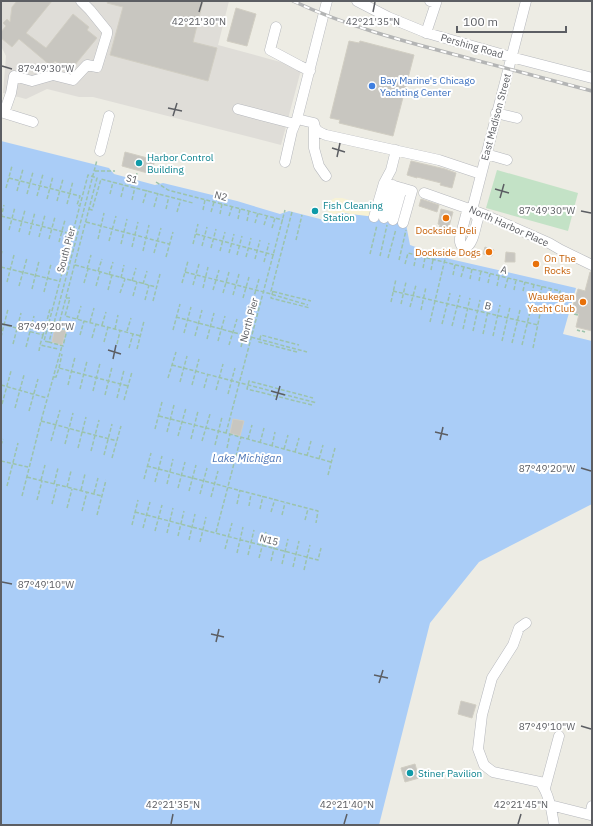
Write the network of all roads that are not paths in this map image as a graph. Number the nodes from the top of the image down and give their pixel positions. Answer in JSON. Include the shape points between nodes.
{"nodes":[{"id":1,"x":81,"y":1,"type":"edge"},
{"id":2,"x":327,"y":1,"type":"edge"},
{"id":3,"x":357,"y":1,"type":"edge"},
{"id":4,"x":430,"y":1,"type":"edge"},
{"id":5,"x":526,"y":1,"type":"edge"},
{"id":6,"x":276,"y":27,"type":"dead end"},
{"id":7,"x":426,"y":33,"type":"junction"},
{"id":8,"x":511,"y":57,"type":"junction"},
{"id":9,"x":310,"y":70,"type":"junction"},
{"id":10,"x":592,"y":78,"type":"edge"},
{"id":11,"x":238,"y":109,"type":"dead end"},
{"id":12,"x":3,"y":112,"type":"edge"},
{"id":13,"x":496,"y":113,"type":"junction"},
{"id":14,"x":109,"y":116,"type":"dead end"},
{"id":15,"x":517,"y":118,"type":"dead end"},
{"id":16,"x":296,"y":121,"type":"junction"},
{"id":17,"x":33,"y":122,"type":"dead end"},
{"id":18,"x":314,"y":127,"type":"junction"},
{"id":19,"x":393,"y":149,"type":"junction"},
{"id":20,"x":486,"y":154,"type":"junction"},
{"id":21,"x":98,"y":156,"type":"road end"},
{"id":22,"x":507,"y":160,"type":"dead end"},
{"id":23,"x":481,"y":174,"type":"junction"},
{"id":24,"x":326,"y":176,"type":"dead end"},
{"id":25,"x":393,"y":185,"type":"junction"},
{"id":26,"x":424,"y":193,"type":"dead end"},
{"id":27,"x":472,"y":210,"type":"junction"},
{"id":28,"x":592,"y":265,"type":"edge"},
{"id":29,"x":526,"y":623,"type":"dead end"},
{"id":30,"x":559,"y":736,"type":"dead end"},
{"id":31,"x":545,"y":788,"type":"junction"},
{"id":32,"x":550,"y":805,"type":"junction"},
{"id":33,"x":592,"y":806,"type":"edge"},
{"id":34,"x":554,"y":825,"type":"edge"}],
"edges":[{"from":1,"to":12,"type":"street","via":[[107,30],[97,67],[87,65],[73,80],[53,75],[32,81],[14,76],[11,93]]},
{"from":2,"to":9,"type":"street"},
{"from":3,"to":7,"type":"street","name":"Pershing Road"},
{"from":4,"to":7,"type":"street","via":[[436,3]]},
{"from":5,"to":8,"type":"street","name":"East Madison Street"},
{"from":6,"to":9,"type":"street","via":[[270,50]]},
{"from":7,"to":8,"type":"street","name":"Pershing Road"},
{"from":8,"to":10,"type":"street","name":"Pershing Road"},
{"from":8,"to":13,"type":"street","name":"East Madison Street"},
{"from":9,"to":16,"type":"street"},
{"from":11,"to":16,"type":"street"},
{"from":12,"to":17,"type":"street"},
{"from":13,"to":15,"type":"street"},
{"from":13,"to":20,"type":"street","name":"East Madison Street"},
{"from":14,"to":21,"type":"street"},
{"from":16,"to":18,"type":"street","via":[[314,123]]},
{"from":18,"to":19,"type":"street","via":[[326,135]]},
{"from":18,"to":24,"type":"street","via":[[314,148],[319,166]]},
{"from":19,"to":23,"type":"street"},
{"from":19,"to":25,"type":"street","via":[[385,169]]},
{"from":20,"to":22,"type":"street"},
{"from":20,"to":23,"type":"street","name":"East Madison Street"},
{"from":23,"to":27,"type":"street","name":"East Madison Street"},
{"from":25,"to":25,"type":"street","via":[[391,221],[412,190]]},
{"from":26,"to":27,"type":"street","name":"North Harbor Place"},
{"from":27,"to":28,"type":"street","name":"North Harbor Place","via":[[549,243]]},
{"from":29,"to":31,"type":"street","via":[[519,628],[513,645],[492,678],[482,715],[478,749],[484,765],[493,772],[540,782]]},
{"from":30,"to":31,"type":"street"},
{"from":31,"to":32,"type":"street"},
{"from":32,"to":33,"type":"street","via":[[590,815]]},
{"from":32,"to":34,"type":"street"}]}
